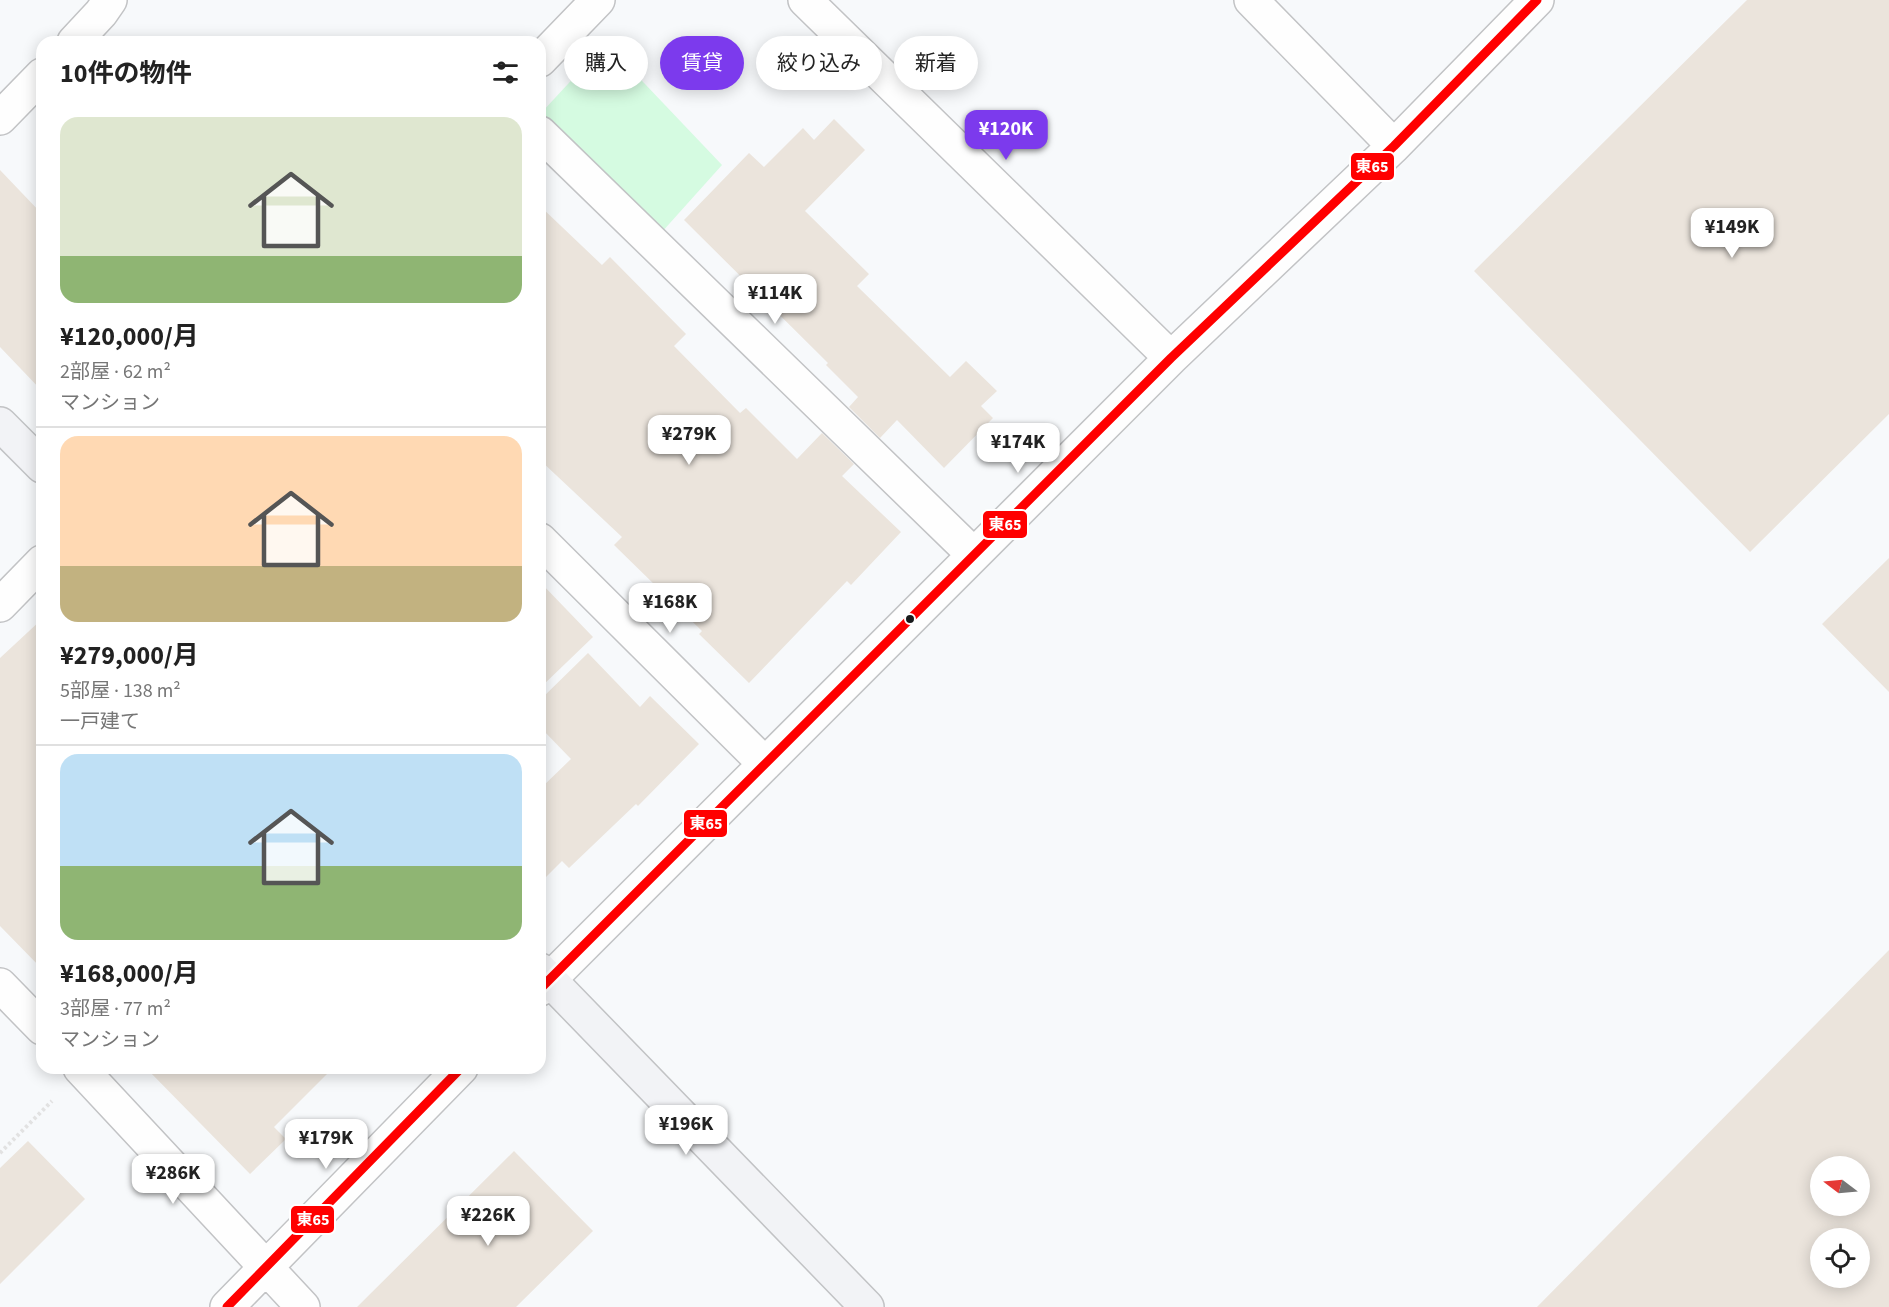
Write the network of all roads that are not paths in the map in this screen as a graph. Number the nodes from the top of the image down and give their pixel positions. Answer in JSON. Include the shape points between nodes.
{"nodes":[{"id":1,"x":110,"y":0,"type":"edge"},
{"id":2,"x":598,"y":0,"type":"edge"},
{"id":3,"x":805,"y":0,"type":"edge"},
{"id":4,"x":1251,"y":0,"type":"edge"},
{"id":5,"x":1537,"y":0,"type":"edge"},
{"id":6,"x":80,"y":36,"type":"edge"},
{"id":7,"x":546,"y":54,"type":"edge"},
{"id":8,"x":36,"y":81,"type":"edge"},
{"id":9,"x":0,"y":118,"type":"edge"},
{"id":10,"x":546,"y":139,"type":"edge"},
{"id":11,"x":1394,"y":146,"type":"junction"},
{"id":12,"x":1171,"y":358,"type":"junction"},
{"id":13,"x":0,"y":424,"type":"edge"},
{"id":14,"x":36,"y":460,"type":"edge"},
{"id":15,"x":546,"y":546,"type":"edge"},
{"id":16,"x":974,"y":555,"type":"junction"},
{"id":17,"x":36,"y":568,"type":"edge"},
{"id":18,"x":0,"y":605,"type":"edge"},
{"id":19,"x":765,"y":764,"type":"junction"},
{"id":20,"x":546,"y":977,"type":"edge"},
{"id":21,"x":546,"y":983,"type":"edge"},
{"id":22,"x":0,"y":985,"type":"edge"},
{"id":23,"x":36,"y":1022,"type":"edge"},
{"id":24,"x":86,"y":1074,"type":"edge"},
{"id":25,"x":455,"y":1074,"type":"edge"},
{"id":26,"x":267,"y":1268,"type":"junction"},
{"id":27,"x":228,"y":1307,"type":"edge"},
{"id":28,"x":303,"y":1307,"type":"edge"},
{"id":29,"x":867,"y":1307,"type":"edge"}],
"edges":[{"from":1,"to":6,"type":"street"},
{"from":2,"to":7,"type":"street"},
{"from":3,"to":12,"type":"street"},
{"from":4,"to":11,"type":"street"},
{"from":5,"to":11,"type":"street"},
{"from":8,"to":9,"type":"street"},
{"from":10,"to":16,"type":"street"},
{"from":11,"to":12,"type":"street"},
{"from":12,"to":16,"type":"street"},
{"from":13,"to":14,"type":"street"},
{"from":15,"to":19,"type":"street"},
{"from":16,"to":19,"type":"street"},
{"from":17,"to":18,"type":"street"},
{"from":19,"to":20,"type":"street"},
{"from":21,"to":29,"type":"street"},
{"from":22,"to":23,"type":"street"},
{"from":24,"to":26,"type":"street"},
{"from":25,"to":26,"type":"street"},
{"from":26,"to":27,"type":"street"},
{"from":26,"to":28,"type":"street"}]}
